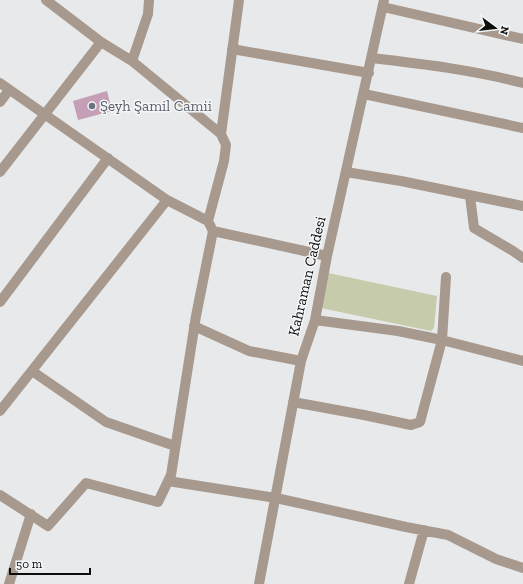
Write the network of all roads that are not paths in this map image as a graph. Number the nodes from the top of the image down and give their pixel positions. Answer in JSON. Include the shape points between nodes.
{"nodes":[{"id":1,"x":46,"y":0,"type":"edge"},
{"id":2,"x":149,"y":0,"type":"edge"},
{"id":3,"x":239,"y":0,"type":"edge"},
{"id":4,"x":384,"y":4,"type":"edge"},
{"id":5,"x":523,"y":40,"type":"edge"},
{"id":6,"x":101,"y":42,"type":"junction"},
{"id":7,"x":232,"y":49,"type":"junction"},
{"id":8,"x":372,"y":58,"type":"junction"},
{"id":9,"x":132,"y":61,"type":"junction"},
{"id":10,"x":368,"y":73,"type":"junction"},
{"id":11,"x":523,"y":83,"type":"edge"},
{"id":12,"x":0,"y":84,"type":"edge"},
{"id":13,"x":10,"y":90,"type":"junction"},
{"id":14,"x":364,"y":94,"type":"junction"},
{"id":15,"x":0,"y":102,"type":"edge"},
{"id":16,"x":44,"y":114,"type":"junction"},
{"id":17,"x":523,"y":128,"type":"edge"},
{"id":18,"x":221,"y":134,"type":"junction"},
{"id":19,"x":108,"y":158,"type":"junction"},
{"id":20,"x":0,"y":172,"type":"edge"},
{"id":21,"x":346,"y":172,"type":"junction"},
{"id":22,"x":470,"y":196,"type":"junction"},
{"id":23,"x":167,"y":200,"type":"junction"},
{"id":24,"x":523,"y":206,"type":"edge"},
{"id":25,"x":211,"y":226,"type":"junction"},
{"id":26,"x":327,"y":256,"type":"junction"},
{"id":27,"x":523,"y":258,"type":"edge"},
{"id":28,"x":446,"y":277,"type":"dead end"},
{"id":29,"x":0,"y":302,"type":"edge"},
{"id":30,"x":316,"y":320,"type":"junction"},
{"id":31,"x":194,"y":326,"type":"junction"},
{"id":32,"x":442,"y":340,"type":"junction"},
{"id":33,"x":301,"y":361,"type":"junction"},
{"id":34,"x":523,"y":361,"type":"edge"},
{"id":35,"x":32,"y":371,"type":"junction"},
{"id":36,"x":293,"y":402,"type":"junction"},
{"id":37,"x":0,"y":411,"type":"edge"},
{"id":38,"x":175,"y":446,"type":"junction"},
{"id":39,"x":168,"y":481,"type":"junction"},
{"id":40,"x":0,"y":495,"type":"edge"},
{"id":41,"x":276,"y":498,"type":"junction"},
{"id":42,"x":31,"y":514,"type":"junction"},
{"id":43,"x":424,"y":530,"type":"junction"},
{"id":44,"x":523,"y":568,"type":"edge"},
{"id":45,"x":9,"y":584,"type":"edge"},
{"id":46,"x":258,"y":584,"type":"edge"},
{"id":47,"x":409,"y":584,"type":"edge"}],
"edges":[{"from":1,"to":6,"type":"street"},
{"from":2,"to":9,"type":"street","via":[[148,14]]},
{"from":3,"to":7,"type":"street"},
{"from":4,"to":5,"type":"street"},
{"from":4,"to":8,"type":"street","name":"Kahraman Caddesi"},
{"from":6,"to":9,"type":"street"},
{"from":6,"to":16,"type":"street"},
{"from":7,"to":10,"type":"street"},
{"from":7,"to":18,"type":"street"},
{"from":8,"to":10,"type":"street","name":"Kahraman Caddesi"},
{"from":8,"to":11,"type":"street","via":[[449,68]]},
{"from":9,"to":18,"type":"street"},
{"from":10,"to":14,"type":"street","name":"Kahraman Caddesi"},
{"from":12,"to":13,"type":"street"},
{"from":13,"to":15,"type":"street"},
{"from":13,"to":16,"type":"street"},
{"from":14,"to":17,"type":"street"},
{"from":14,"to":21,"type":"street","name":"Kahraman Caddesi"},
{"from":16,"to":19,"type":"street"},
{"from":16,"to":20,"type":"street"},
{"from":18,"to":25,"type":"street","via":[[226,145]]},
{"from":19,"to":23,"type":"street"},
{"from":19,"to":29,"type":"street"},
{"from":21,"to":22,"type":"street"},
{"from":21,"to":26,"type":"street","name":"Kahraman Caddesi"},
{"from":22,"to":24,"type":"street"},
{"from":22,"to":27,"type":"street","via":[[474,228]]},
{"from":23,"to":25,"type":"street"},
{"from":23,"to":35,"type":"street"},
{"from":25,"to":26,"type":"street"},
{"from":25,"to":31,"type":"street"},
{"from":26,"to":30,"type":"street","name":"Kahraman Caddesi"},
{"from":28,"to":32,"type":"street"},
{"from":30,"to":32,"type":"street"},
{"from":30,"to":33,"type":"street","name":"Kahraman Caddesi"},
{"from":31,"to":33,"type":"street","via":[[249,351]]},
{"from":31,"to":38,"type":"street"},
{"from":32,"to":34,"type":"street"},
{"from":32,"to":36,"type":"street","via":[[420,422],[411,426]]},
{"from":33,"to":36,"type":"street","name":"Kahraman Caddesi"},
{"from":35,"to":37,"type":"street"},
{"from":35,"to":38,"type":"street","via":[[106,422]]},
{"from":36,"to":41,"type":"street","name":"Kahraman Caddesi"},
{"from":38,"to":39,"type":"street"},
{"from":39,"to":41,"type":"street"},
{"from":39,"to":42,"type":"street","via":[[158,502],[86,483],[48,526]]},
{"from":40,"to":42,"type":"street"},
{"from":41,"to":43,"type":"street"},
{"from":41,"to":46,"type":"street","name":"Kahraman Caddesi"},
{"from":42,"to":45,"type":"street"},
{"from":43,"to":44,"type":"street","via":[[448,535],[496,559]]},
{"from":43,"to":47,"type":"street"}]}
